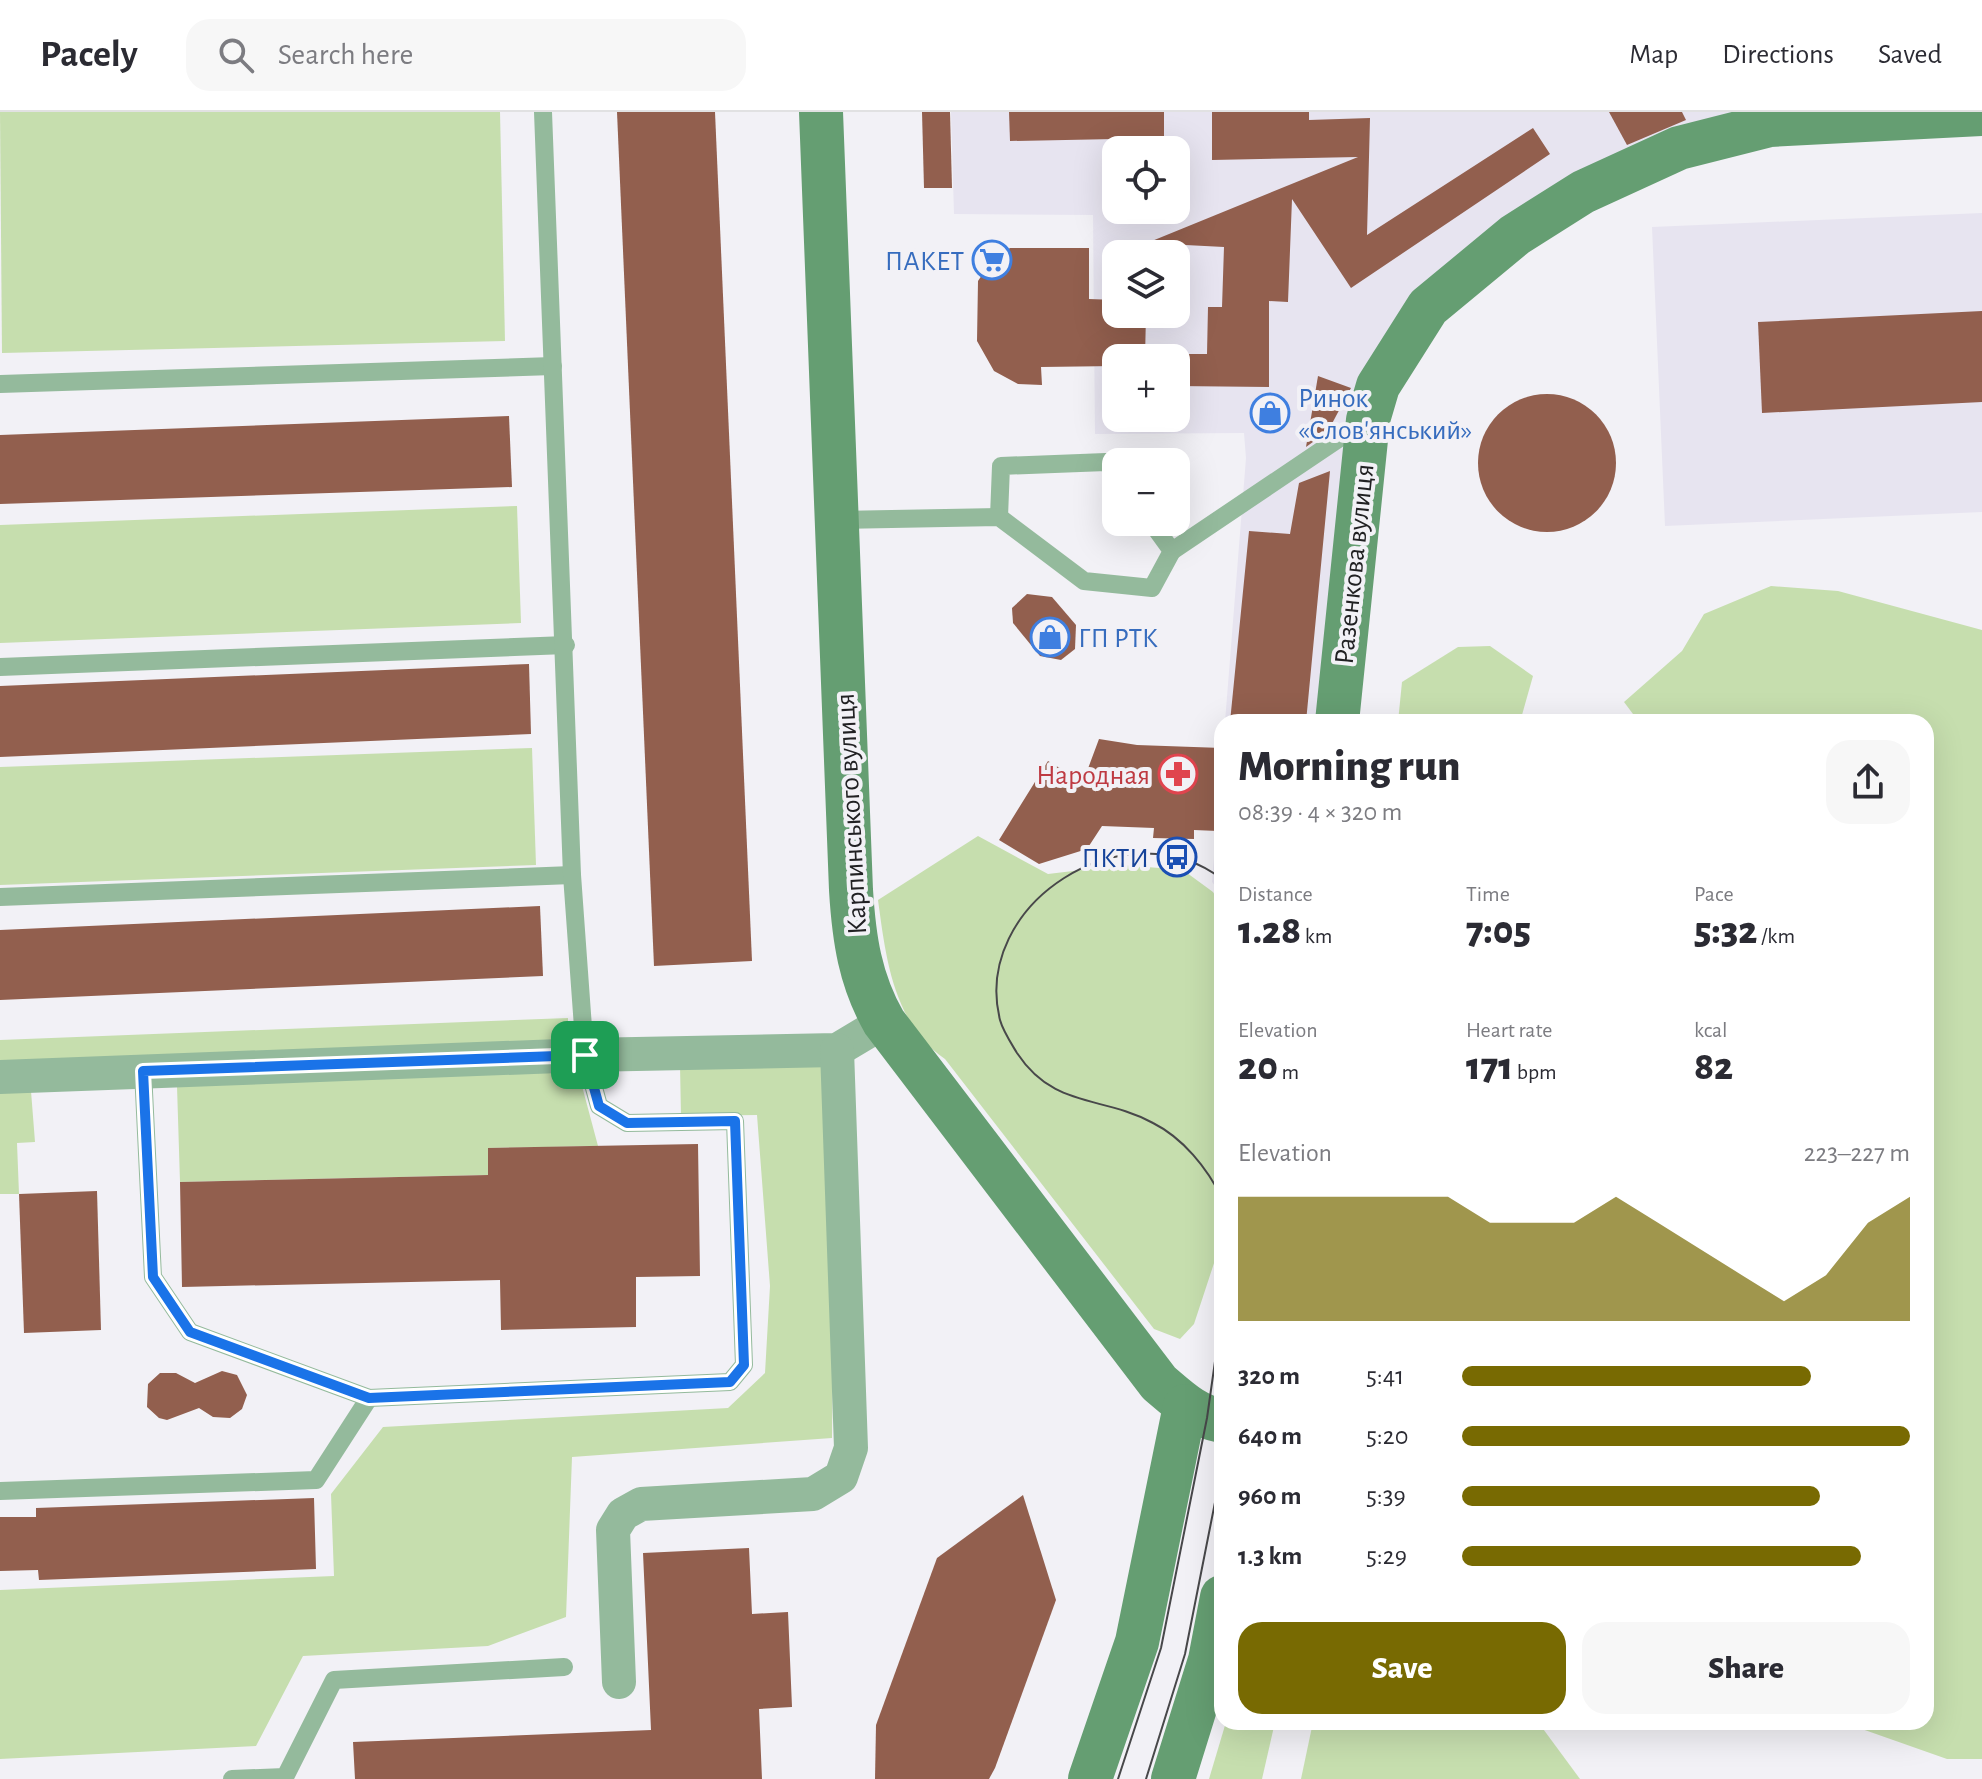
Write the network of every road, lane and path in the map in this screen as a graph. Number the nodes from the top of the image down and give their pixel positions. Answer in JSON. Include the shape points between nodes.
{"nodes":[{"id":1,"x":543,"y":112,"type":"edge"},
{"id":2,"x":821,"y":112,"type":"edge"},
{"id":3,"x":1982,"y":114,"type":"edge"},
{"id":4,"x":1862,"y":116,"type":"edge"},
{"id":5,"x":553,"y":366,"type":"junction"},
{"id":6,"x":0,"y":384,"type":"edge"},
{"id":7,"x":1368,"y":420,"type":"junction"},
{"id":8,"x":1102,"y":462,"type":"edge"},
{"id":9,"x":999,"y":517,"type":"junction"},
{"id":10,"x":838,"y":520,"type":"junction"},
{"id":11,"x":1161,"y":536,"type":"edge"},
{"id":12,"x":1172,"y":551,"type":"junction"},
{"id":13,"x":566,"y":645,"type":"junction"},
{"id":14,"x":0,"y":667,"type":"edge"},
{"id":15,"x":1338,"y":714,"type":"edge"},
{"id":16,"x":572,"y":875,"type":"junction"},
{"id":17,"x":0,"y":897,"type":"edge"},
{"id":18,"x":884,"y":1022,"type":"junction"},
{"id":19,"x":837,"y":1050,"type":"junction"},
{"id":20,"x":585,"y":1055,"type":"junction"},
{"id":21,"x":143,"y":1071,"type":"junction"},
{"id":22,"x":0,"y":1077,"type":"edge"},
{"id":23,"x":369,"y":1398,"type":"junction"},
{"id":24,"x":1204,"y":1414,"type":"edge"},
{"id":25,"x":0,"y":1491,"type":"edge"},
{"id":26,"x":1214,"y":1639,"type":"edge"},
{"id":27,"x":564,"y":1667,"type":"dead end"},
{"id":28,"x":619,"y":1682,"type":"dead end"},
{"id":29,"x":232,"y":1779,"type":"edge"},
{"id":30,"x":1090,"y":1779,"type":"edge"},
{"id":31,"x":1173,"y":1779,"type":"edge"}],
"edges":[{"from":1,"to":5,"type":"lane"},
{"from":2,"to":10,"type":"street","name":"Карпинського вулиця"},
{"from":3,"to":4,"type":"street","name":"Разенкова вулиця"},
{"from":4,"to":7,"type":"street","name":"Разенкова вулиця","via":[[1770,125],[1679,148],[1583,192],[1515,235],[1428,307],[1378,386]]},
{"from":5,"to":6,"type":"lane"},
{"from":5,"to":13,"type":"lane"},
{"from":7,"to":12,"type":"lane"},
{"from":7,"to":15,"type":"street","name":"Разенкова вулиця"},
{"from":8,"to":9,"type":"lane","via":[[1001,466]]},
{"from":9,"to":10,"type":"lane"},
{"from":9,"to":12,"type":"lane","via":[[1084,581],[1152,588]]},
{"from":10,"to":18,"type":"street","name":"Карпинського вулиця","via":[[854,933],[870,997]]},
{"from":11,"to":12,"type":"lane"},
{"from":13,"to":14,"type":"lane"},
{"from":13,"to":16,"type":"lane"},
{"from":16,"to":17,"type":"lane"},
{"from":16,"to":20,"type":"lane"},
{"from":18,"to":19,"type":"street"},
{"from":18,"to":24,"type":"street","name":"Карпинського вулиця","via":[[1151,1373]]},
{"from":19,"to":20,"type":"street"},
{"from":19,"to":28,"type":"street","via":[[851,1448],[841,1477],[813,1494],[641,1504],[623,1514],[613,1530]]},
{"from":20,"to":21,"type":"street"},
{"from":20,"to":23,"type":"lane","via":[[599,1106],[627,1123],[735,1121],[744,1365],[730,1382]]},
{"from":21,"to":22,"type":"street"},
{"from":21,"to":23,"type":"lane","via":[[153,1277],[190,1332]]},
{"from":23,"to":25,"type":"lane","via":[[316,1480]]},
{"from":24,"to":30,"type":"street","via":[[1137,1642]]},
{"from":26,"to":31,"type":"street"},
{"from":27,"to":29,"type":"lane","via":[[334,1680],[285,1777]]}]}
